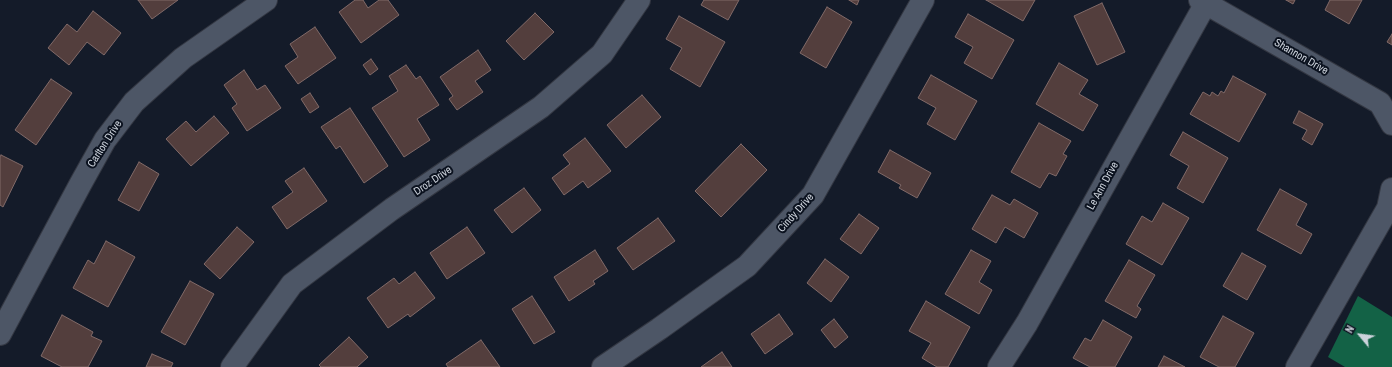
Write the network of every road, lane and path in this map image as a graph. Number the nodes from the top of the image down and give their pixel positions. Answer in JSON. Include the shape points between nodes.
{"nodes":[{"id":1,"x":266,"y":0,"type":"edge"},
{"id":2,"x":639,"y":0,"type":"edge"},
{"id":3,"x":923,"y":0,"type":"edge"},
{"id":4,"x":1203,"y":2,"type":"edge"},
{"id":5,"x":1392,"y":124,"type":"edge"},
{"id":6,"x":1392,"y":189,"type":"edge"},
{"id":7,"x":0,"y":334,"type":"edge"},
{"id":8,"x":232,"y":367,"type":"edge"},
{"id":9,"x":603,"y":367,"type":"edge"},
{"id":10,"x":999,"y":367,"type":"edge"},
{"id":11,"x":1297,"y":367,"type":"edge"}],
"edges":[{"from":1,"to":7,"type":"street","name":"Carlton Drive","via":[[183,58],[134,102],[105,140]]},
{"from":2,"to":8,"type":"street","name":"Droz Drive","via":[[602,54],[541,106],[392,209],[292,284]]},
{"from":3,"to":9,"type":"street","name":"Cindy Drive","via":[[813,195],[747,266]]},
{"from":4,"to":5,"type":"street","name":"Shannon Drive","via":[[1380,103]]},
{"from":4,"to":10,"type":"street","name":"Le Ann Drive","via":[[1027,323]]},
{"from":6,"to":11,"type":"street","via":[[1388,208]]}]}
